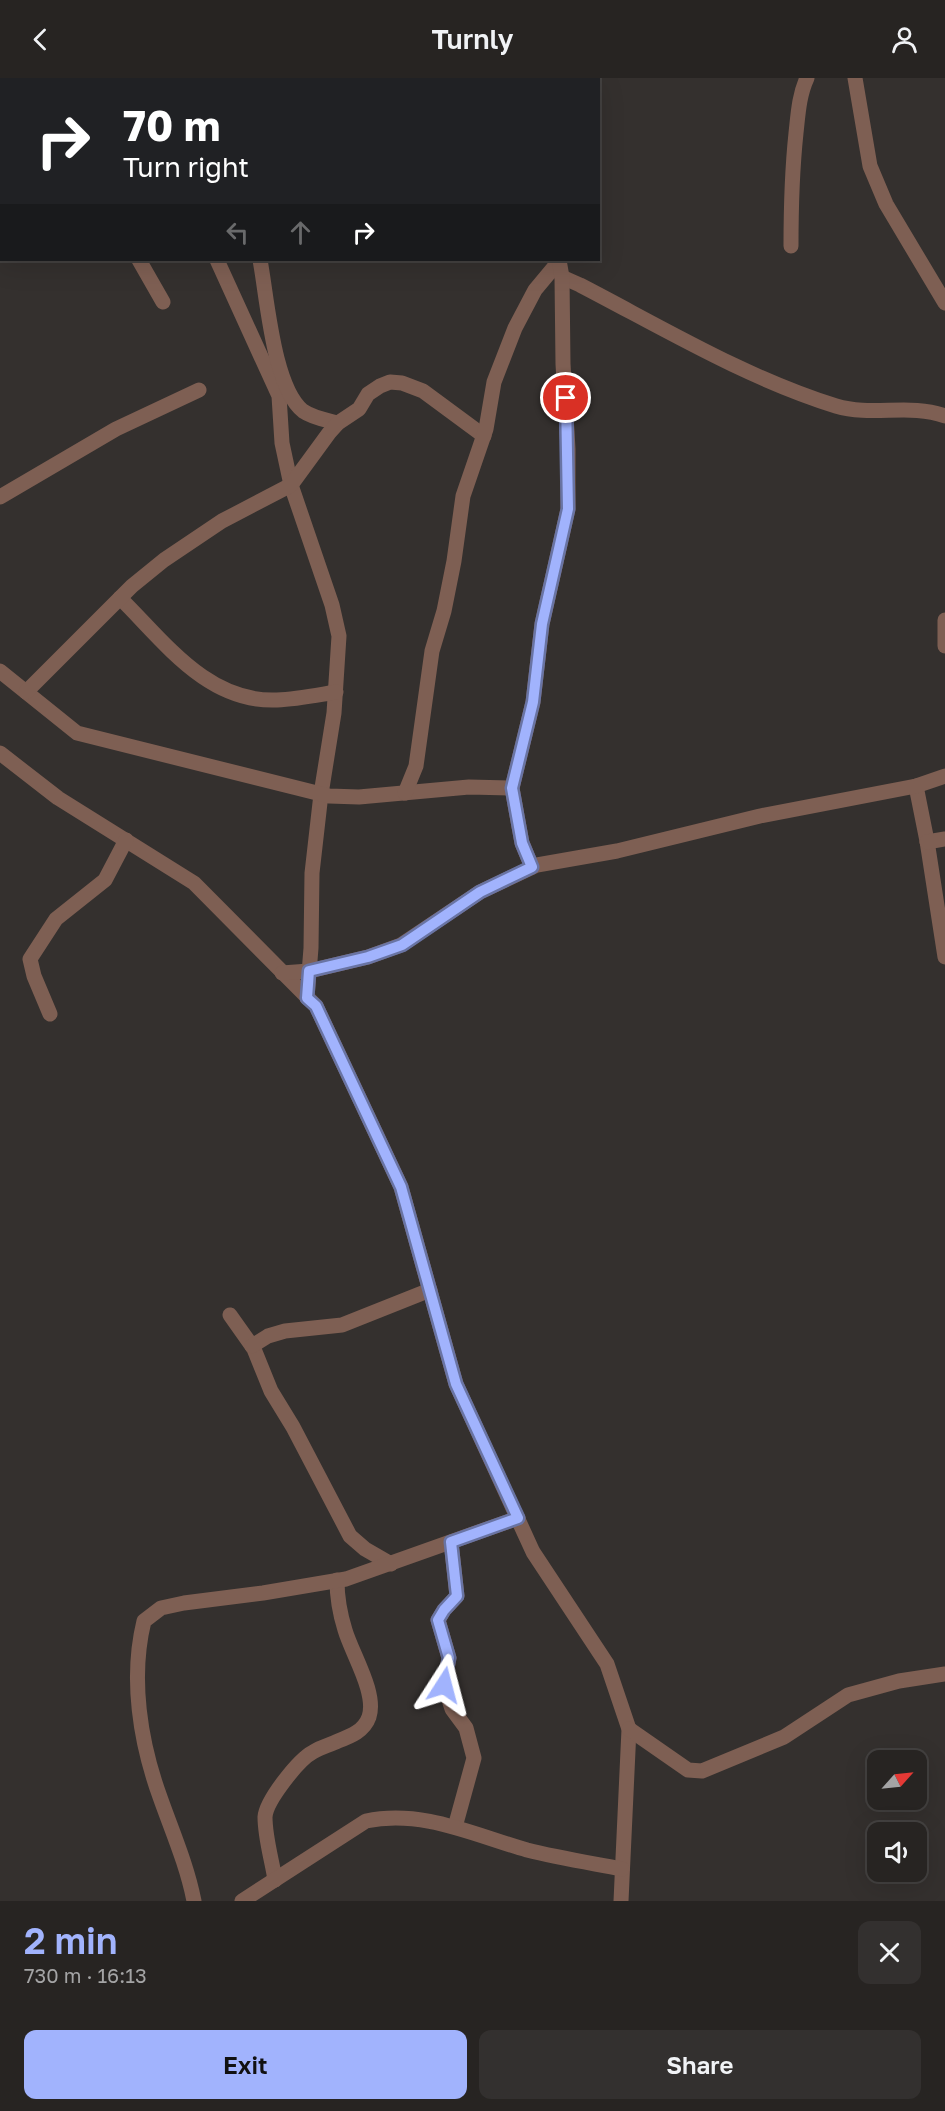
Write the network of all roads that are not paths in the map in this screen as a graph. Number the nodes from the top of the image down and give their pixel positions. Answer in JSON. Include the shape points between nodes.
{"nodes":[{"id":1,"x":807,"y":78,"type":"edge"},
{"id":2,"x":855,"y":78,"type":"edge"},
{"id":3,"x":791,"y":246,"type":"dead end"},
{"id":4,"x":139,"y":261,"type":"edge"},
{"id":5,"x":218,"y":261,"type":"edge"},
{"id":6,"x":260,"y":261,"type":"edge"},
{"id":7,"x":559,"y":261,"type":"edge"},
{"id":8,"x":560,"y":261,"type":"edge"},
{"id":9,"x":562,"y":277,"type":"junction"},
{"id":10,"x":163,"y":302,"type":"dead end"},
{"id":11,"x":945,"y":303,"type":"edge"},
{"id":12,"x":199,"y":390,"type":"dead end"},
{"id":13,"x":945,"y":416,"type":"edge"},
{"id":14,"x":338,"y":423,"type":"junction"},
{"id":15,"x":484,"y":436,"type":"junction"},
{"id":16,"x":291,"y":485,"type":"junction"},
{"id":17,"x":0,"y":497,"type":"edge"},
{"id":18,"x":120,"y":598,"type":"junction"},
{"id":19,"x":945,"y":620,"type":"edge"},
{"id":20,"x":945,"y":646,"type":"edge"},
{"id":21,"x":0,"y":671,"type":"edge"},
{"id":22,"x":26,"y":692,"type":"junction"},
{"id":23,"x":336,"y":692,"type":"junction"},
{"id":24,"x":0,"y":753,"type":"edge"},
{"id":25,"x":945,"y":776,"type":"edge"},
{"id":26,"x":916,"y":786,"type":"junction"},
{"id":27,"x":512,"y":788,"type":"junction"},
{"id":28,"x":405,"y":793,"type":"junction"},
{"id":29,"x":321,"y":794,"type":"junction"},
{"id":30,"x":945,"y":839,"type":"edge"},
{"id":31,"x":126,"y":840,"type":"junction"},
{"id":32,"x":927,"y":842,"type":"junction"},
{"id":33,"x":532,"y":867,"type":"junction"},
{"id":34,"x":945,"y":957,"type":"edge"},
{"id":35,"x":309,"y":971,"type":"junction"},
{"id":36,"x":282,"y":973,"type":"junction"},
{"id":37,"x":307,"y":998,"type":"junction"},
{"id":38,"x":50,"y":1014,"type":"dead end"},
{"id":39,"x":430,"y":1290,"type":"junction"},
{"id":40,"x":230,"y":1315,"type":"dead end"},
{"id":41,"x":252,"y":1346,"type":"junction"},
{"id":42,"x":518,"y":1518,"type":"junction"},
{"id":43,"x":451,"y":1542,"type":"junction"},
{"id":44,"x":391,"y":1564,"type":"junction"},
{"id":45,"x":337,"y":1580,"type":"junction"},
{"id":46,"x":945,"y":1674,"type":"edge"},
{"id":47,"x":629,"y":1729,"type":"junction"},
{"id":48,"x":456,"y":1827,"type":"junction"},
{"id":49,"x":622,"y":1869,"type":"junction"},
{"id":50,"x":275,"y":1880,"type":"junction"},
{"id":51,"x":195,"y":1901,"type":"edge"},
{"id":52,"x":242,"y":1901,"type":"edge"},
{"id":53,"x":621,"y":1901,"type":"edge"}],
"edges":[{"from":1,"to":3,"type":"street","via":[[798,115],[790,189]]},
{"from":2,"to":11,"type":"street","via":[[870,166],[886,204]]},
{"from":4,"to":10,"type":"street"},
{"from":5,"to":16,"type":"street","via":[[279,396],[282,443]]},
{"from":6,"to":14,"type":"street","via":[[272,340],[290,392],[300,409]]},
{"from":7,"to":15,"type":"street","via":[[536,290],[514,328],[494,382]]},
{"from":8,"to":9,"type":"street"},
{"from":9,"to":13,"type":"street","via":[[743,369],[800,393],[865,412],[914,411]]},
{"from":9,"to":27,"type":"street","via":[[568,509],[542,624],[533,702]]},
{"from":12,"to":17,"type":"street","via":[[116,429]]},
{"from":14,"to":15,"type":"street","via":[[359,409],[368,394],[380,386],[402,383],[423,392]]},
{"from":14,"to":16,"type":"street"},
{"from":15,"to":28,"type":"street","via":[[463,496],[452,571],[432,651],[416,766]]},
{"from":16,"to":18,"type":"street","via":[[194,538]]},
{"from":16,"to":23,"type":"street","via":[[339,636]]},
{"from":18,"to":22,"type":"street"},
{"from":18,"to":23,"type":"street","via":[[173,655],[209,682],[252,698],[275,700]]},
{"from":19,"to":20,"type":"street"},
{"from":21,"to":22,"type":"street"},
{"from":22,"to":29,"type":"street","via":[[77,733]]},
{"from":23,"to":29,"type":"street"},
{"from":24,"to":31,"type":"street","via":[[58,798]]},
{"from":25,"to":26,"type":"street"},
{"from":26,"to":32,"type":"street"},
{"from":26,"to":33,"type":"street"},
{"from":27,"to":28,"type":"street","via":[[469,787]]},
{"from":27,"to":33,"type":"street","via":[[522,843]]},
{"from":28,"to":29,"type":"street","via":[[359,797]]},
{"from":29,"to":35,"type":"street","via":[[312,873]]},
{"from":30,"to":32,"type":"street"},
{"from":31,"to":36,"type":"street","via":[[194,883]]},
{"from":31,"to":38,"type":"street","via":[[105,880],[56,920],[30,959]]},
{"from":32,"to":34,"type":"street"},
{"from":33,"to":35,"type":"street","via":[[480,892],[402,945]]},
{"from":35,"to":36,"type":"street"},
{"from":35,"to":37,"type":"street"},
{"from":36,"to":37,"type":"street"},
{"from":37,"to":39,"type":"street","via":[[316,1006],[401,1187]]},
{"from":39,"to":41,"type":"street","via":[[342,1325],[285,1331]]},
{"from":39,"to":42,"type":"street","via":[[456,1384]]},
{"from":40,"to":41,"type":"street"},
{"from":41,"to":44,"type":"street","via":[[271,1391],[350,1536]]},
{"from":42,"to":43,"type":"street"},
{"from":42,"to":47,"type":"street","via":[[533,1552],[608,1664]]},
{"from":43,"to":44,"type":"street"},
{"from":43,"to":48,"type":"street","via":[[457,1596],[438,1620],[449,1658],[444,1685],[452,1709],[466,1728],[474,1758]]},
{"from":44,"to":45,"type":"street"},
{"from":45,"to":50,"type":"street","via":[[345,1630],[367,1688],[370,1714],[366,1725],[355,1734],[311,1753],[268,1803],[266,1833]]},
{"from":45,"to":51,"type":"street","via":[[184,1603],[161,1608],[144,1621],[137,1672],[140,1716],[159,1794]]},
{"from":46,"to":47,"type":"street","via":[[848,1695],[784,1737],[702,1771],[688,1770]]},
{"from":47,"to":49,"type":"street"},
{"from":48,"to":49,"type":"street","via":[[527,1850]]},
{"from":48,"to":50,"type":"street","via":[[403,1817],[366,1821]]},
{"from":49,"to":53,"type":"street"},
{"from":50,"to":52,"type":"street"}]}
